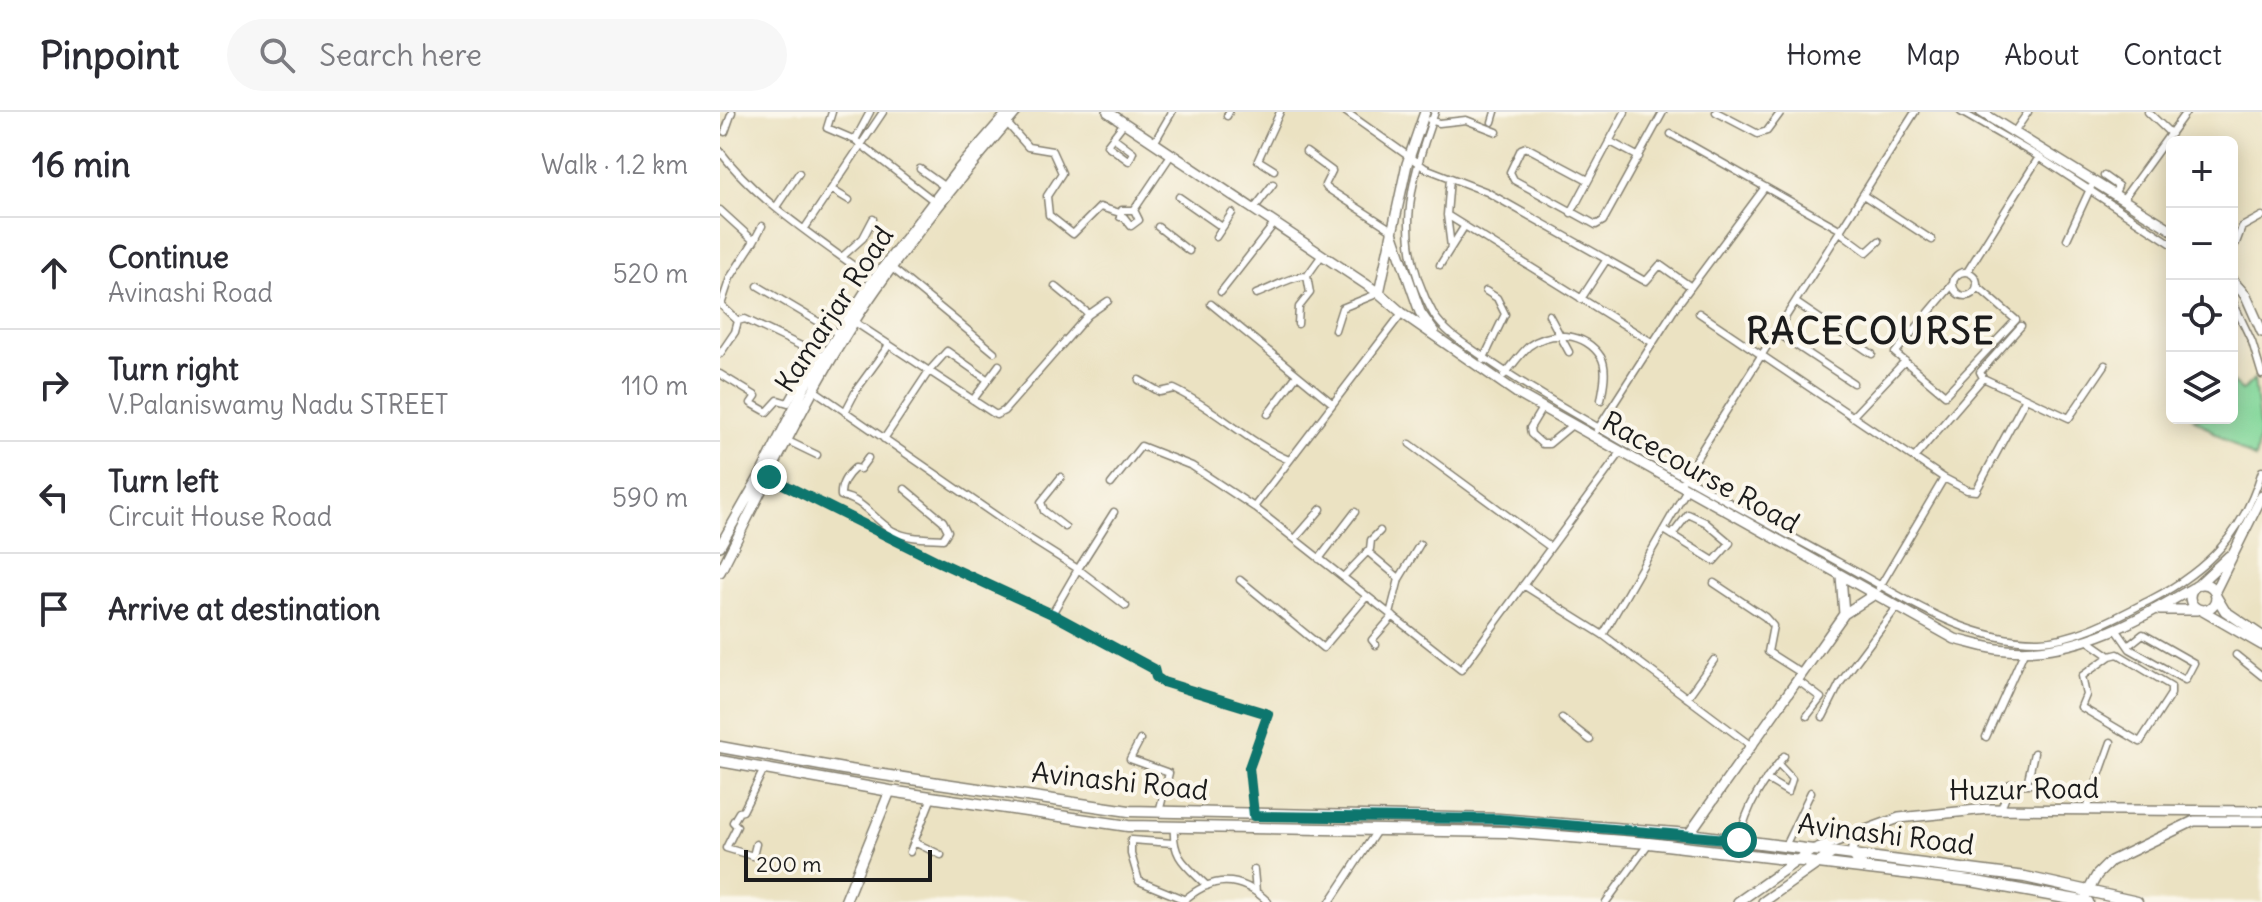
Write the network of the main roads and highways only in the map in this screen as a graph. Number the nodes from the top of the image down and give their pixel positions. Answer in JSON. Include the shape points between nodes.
{"nodes":[{"id":1,"x":720,"y":747,"type":"edge"},
{"id":2,"x":720,"y":761,"type":"edge"},
{"id":3,"x":2086,"y":902,"type":"edge"},
{"id":4,"x":2137,"y":902,"type":"edge"}],
"edges":[{"from":1,"to":4,"type":"main road","name":"Avinashi Road","via":[[1129,811],[1499,819],[1689,834],[2025,877]]},
{"from":2,"to":3,"type":"main road","name":"Avinashi Road","via":[[1128,826],[1506,832],[1649,843],[1971,881]]}]}
